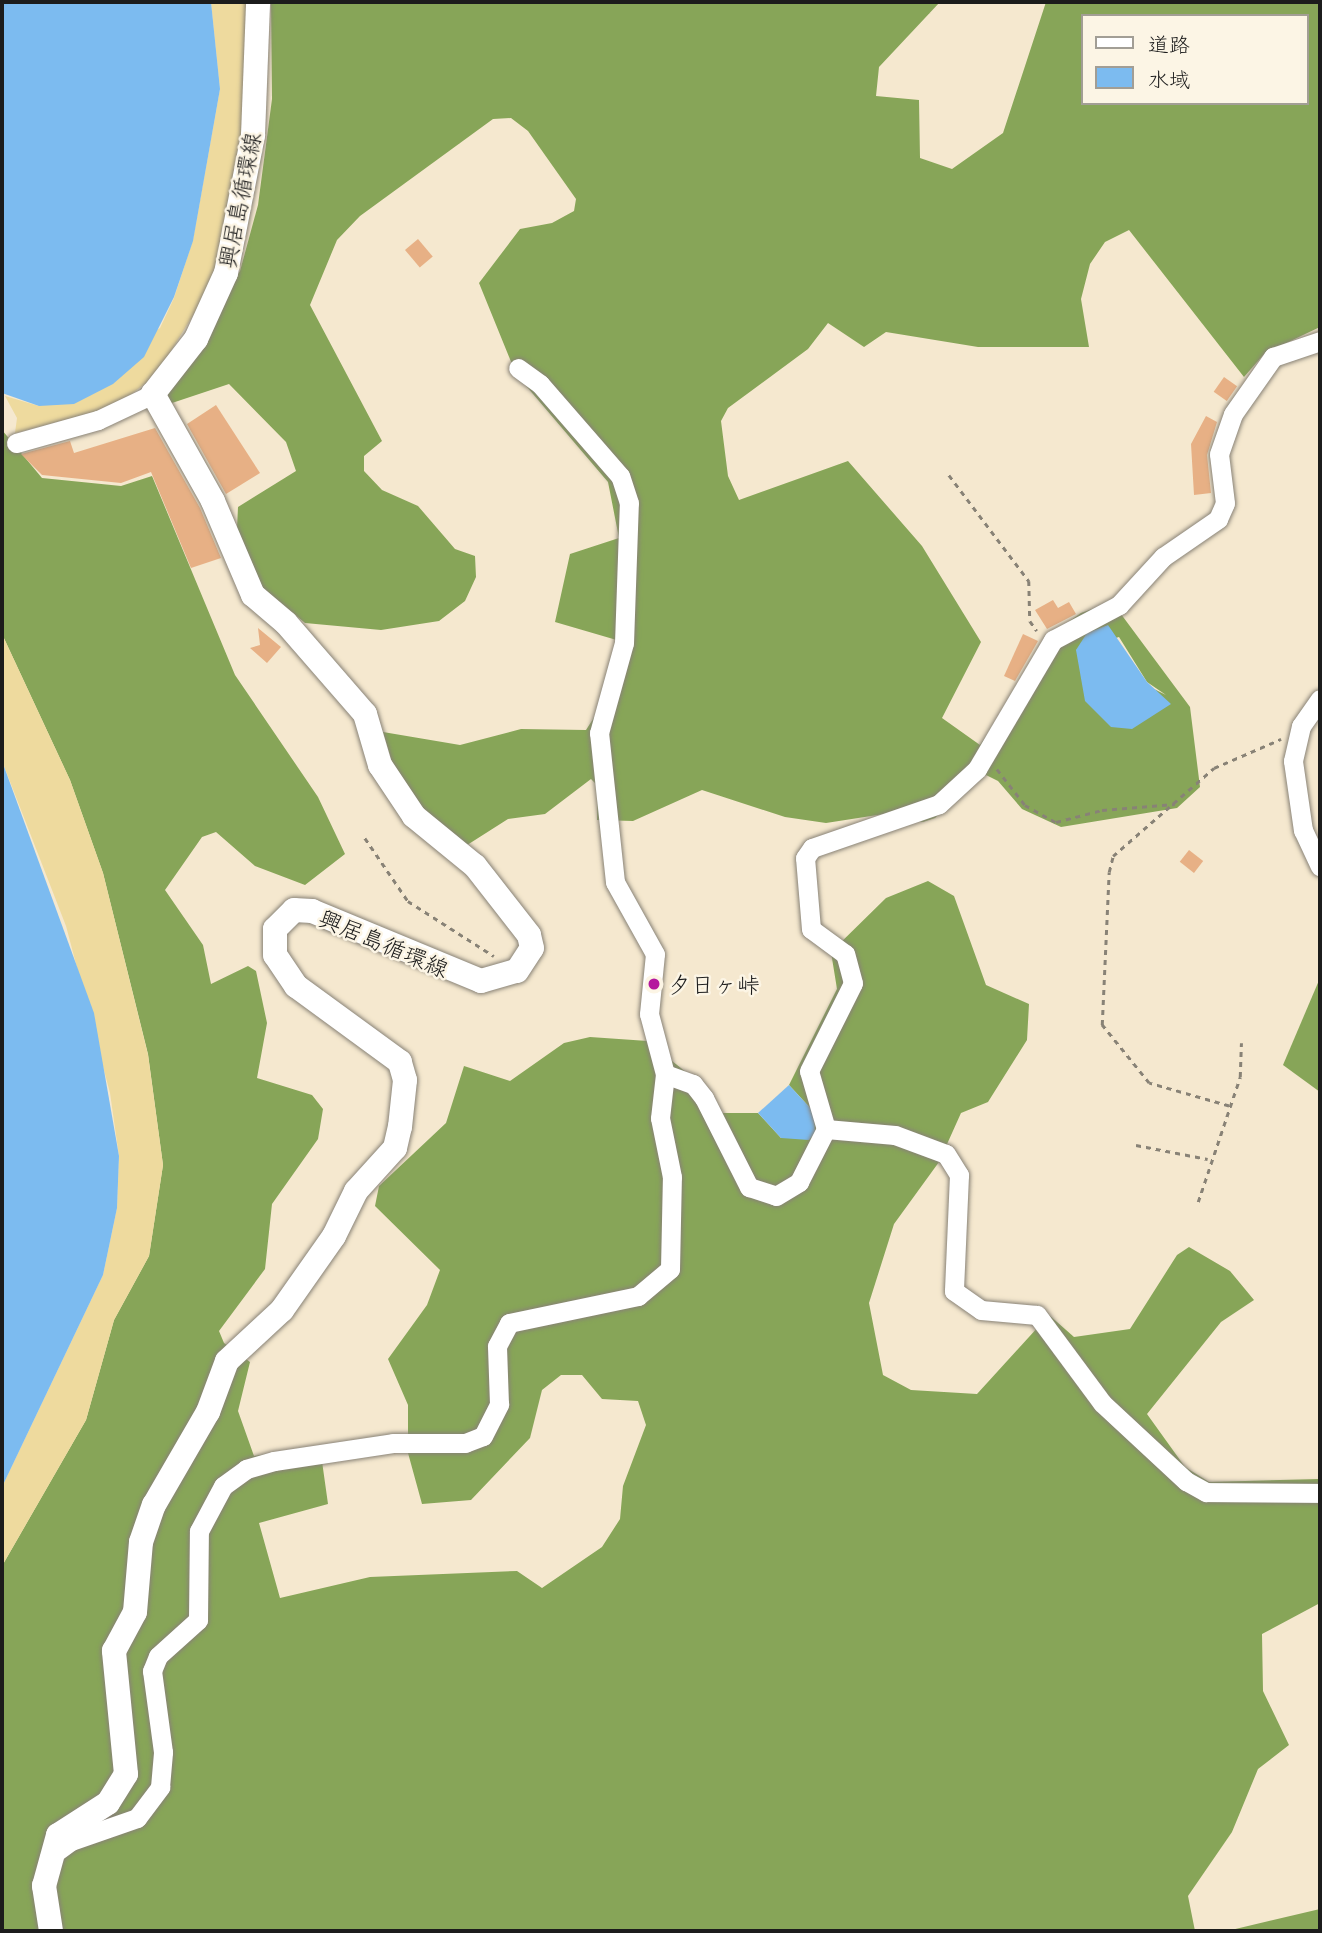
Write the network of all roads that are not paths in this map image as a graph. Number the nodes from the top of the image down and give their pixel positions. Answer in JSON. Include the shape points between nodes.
{"nodes":[{"id":1,"x":258,"y":2,"type":"edge"},
{"id":2,"x":1320,"y":341,"type":"edge"},
{"id":3,"x":518,"y":368,"type":"dead end"},
{"id":4,"x":153,"y":394,"type":"junction"},
{"id":5,"x":16,"y":443,"type":"dead end"},
{"id":6,"x":1320,"y":699,"type":"edge"},
{"id":7,"x":1320,"y":866,"type":"edge"},
{"id":8,"x":665,"y":1074,"type":"junction"},
{"id":9,"x":826,"y":1129,"type":"junction"},
{"id":10,"x":1320,"y":1493,"type":"edge"},
{"id":11,"x":49,"y":1857,"type":"junction"},
{"id":12,"x":51,"y":1931,"type":"edge"}],
"edges":[{"from":1,"to":4,"type":"main road","name":"興居島循環線","via":[[252,147],[226,273],[196,339]]},
{"from":2,"to":9,"type":"street","via":[[1273,357],[1233,414],[1219,454],[1225,503],[1218,519],[1163,557],[1119,605],[1075,623],[1048,646],[987,754],[939,803],[812,848],[805,858],[811,929],[845,954],[853,983],[809,1071],[809,1090]]},
{"from":3,"to":8,"type":"street","via":[[540,384],[627,491],[624,643],[599,733],[608,784],[609,857],[615,882],[652,941],[650,1028]]},
{"from":4,"to":5,"type":"street","via":[[88,423]]},
{"from":4,"to":11,"type":"main road","name":"興居島循環線","via":[[213,501],[253,595],[286,623],[365,715],[380,765],[414,816],[475,866],[529,935],[529,956],[509,975],[481,981],[312,911],[293,910],[275,929],[275,955],[296,986],[400,1062],[405,1080],[398,1138],[282,1310],[227,1361],[208,1412],[154,1505],[141,1542],[135,1612],[114,1651],[125,1774],[108,1803],[58,1835]]},
{"from":6,"to":7,"type":"street","via":[[1301,726],[1294,790]]},
{"from":8,"to":9,"type":"street","via":[[693,1084],[738,1174],[764,1196],[788,1193],[799,1182]]},
{"from":8,"to":11,"type":"street","via":[[660,1118],[675,1252],[658,1286],[638,1296],[509,1323],[497,1346],[499,1404],[484,1436],[465,1443],[393,1443],[274,1461],[246,1469],[223,1486],[199,1531],[198,1620],[158,1657],[152,1671],[163,1752],[160,1787],[138,1818],[71,1841]]},
{"from":9,"to":10,"type":"street","via":[[895,1135],[946,1154],[959,1175],[954,1291],[981,1310],[1037,1315],[1102,1403],[1186,1481],[1206,1492]]},
{"from":11,"to":12,"type":"main road","name":"興居島循環線","via":[[45,1919]]}]}
